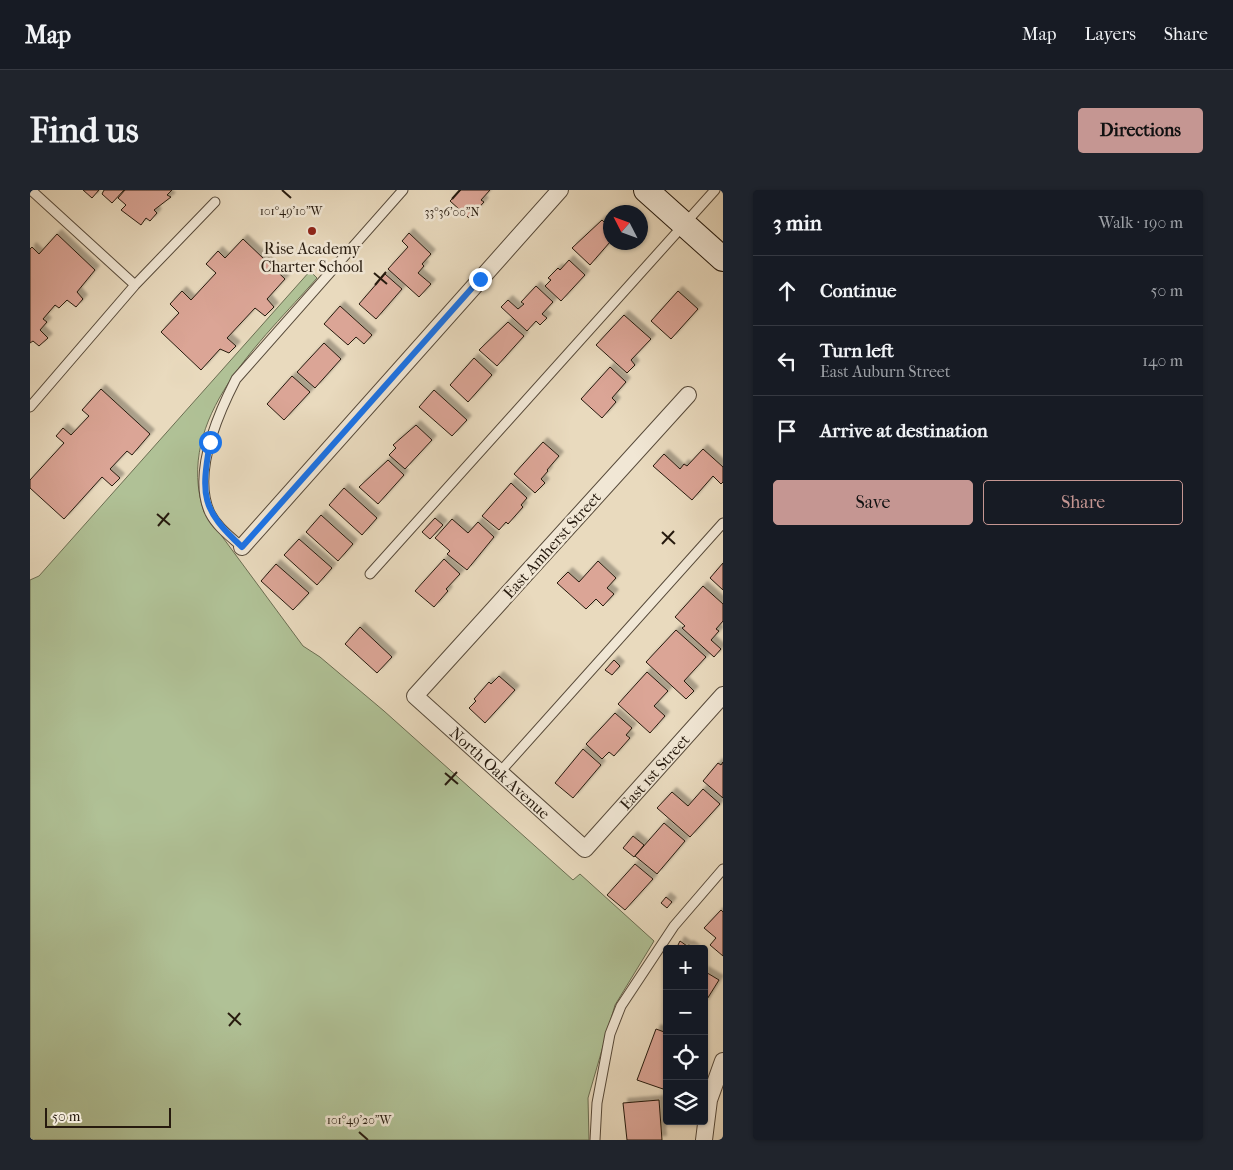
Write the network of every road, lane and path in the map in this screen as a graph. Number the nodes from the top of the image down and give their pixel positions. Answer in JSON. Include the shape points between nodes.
{"nodes":[{"id":1,"x":31,"y":190,"type":"edge"},
{"id":2,"x":403,"y":190,"type":"edge"},
{"id":3,"x":560,"y":190,"type":"edge"},
{"id":4,"x":646,"y":190,"type":"edge"},
{"id":5,"x":715,"y":190,"type":"edge"},
{"id":6,"x":215,"y":202,"type":"dead end"},
{"id":7,"x":684,"y":225,"type":"junction"},
{"id":8,"x":723,"y":259,"type":"edge"},
{"id":9,"x":135,"y":285,"type":"junction"},
{"id":10,"x":688,"y":395,"type":"dead end"},
{"id":11,"x":30,"y":407,"type":"edge"},
{"id":12,"x":723,"y":523,"type":"edge"},
{"id":13,"x":242,"y":547,"type":"joint"},
{"id":14,"x":370,"y":574,"type":"dead end"},
{"id":15,"x":723,"y":695,"type":"edge"},
{"id":16,"x":415,"y":696,"type":"joint"},
{"id":17,"x":500,"y":772,"type":"junction"},
{"id":18,"x":585,"y":849,"type":"joint"},
{"id":19,"x":723,"y":869,"type":"edge"},
{"id":20,"x":723,"y":1061,"type":"edge"},
{"id":21,"x":595,"y":1140,"type":"edge"},
{"id":22,"x":704,"y":1140,"type":"edge"}],
"edges":[{"from":1,"to":9,"type":"lane"},
{"from":2,"to":13,"type":"lane","via":[[236,380],[226,399],[210,442],[204,476],[206,496],[210,513]]},
{"from":3,"to":13,"type":"street"},
{"from":4,"to":7,"type":"main road"},
{"from":5,"to":7,"type":"lane"},
{"from":6,"to":9,"type":"lane"},
{"from":7,"to":8,"type":"main road"},
{"from":7,"to":14,"type":"lane"},
{"from":9,"to":11,"type":"lane"},
{"from":10,"to":16,"type":"street","name":"East Amherst Street"},
{"from":12,"to":17,"type":"lane"},
{"from":15,"to":18,"type":"street","name":"East 1st Street"},
{"from":16,"to":17,"type":"street","name":"North Oak Avenue"},
{"from":17,"to":18,"type":"street","name":"North Oak Avenue"},
{"from":19,"to":21,"type":"lane","via":[[674,926],[621,1006],[610,1034],[597,1103]]},
{"from":20,"to":22,"type":"street","via":[[709,1100]]}]}
